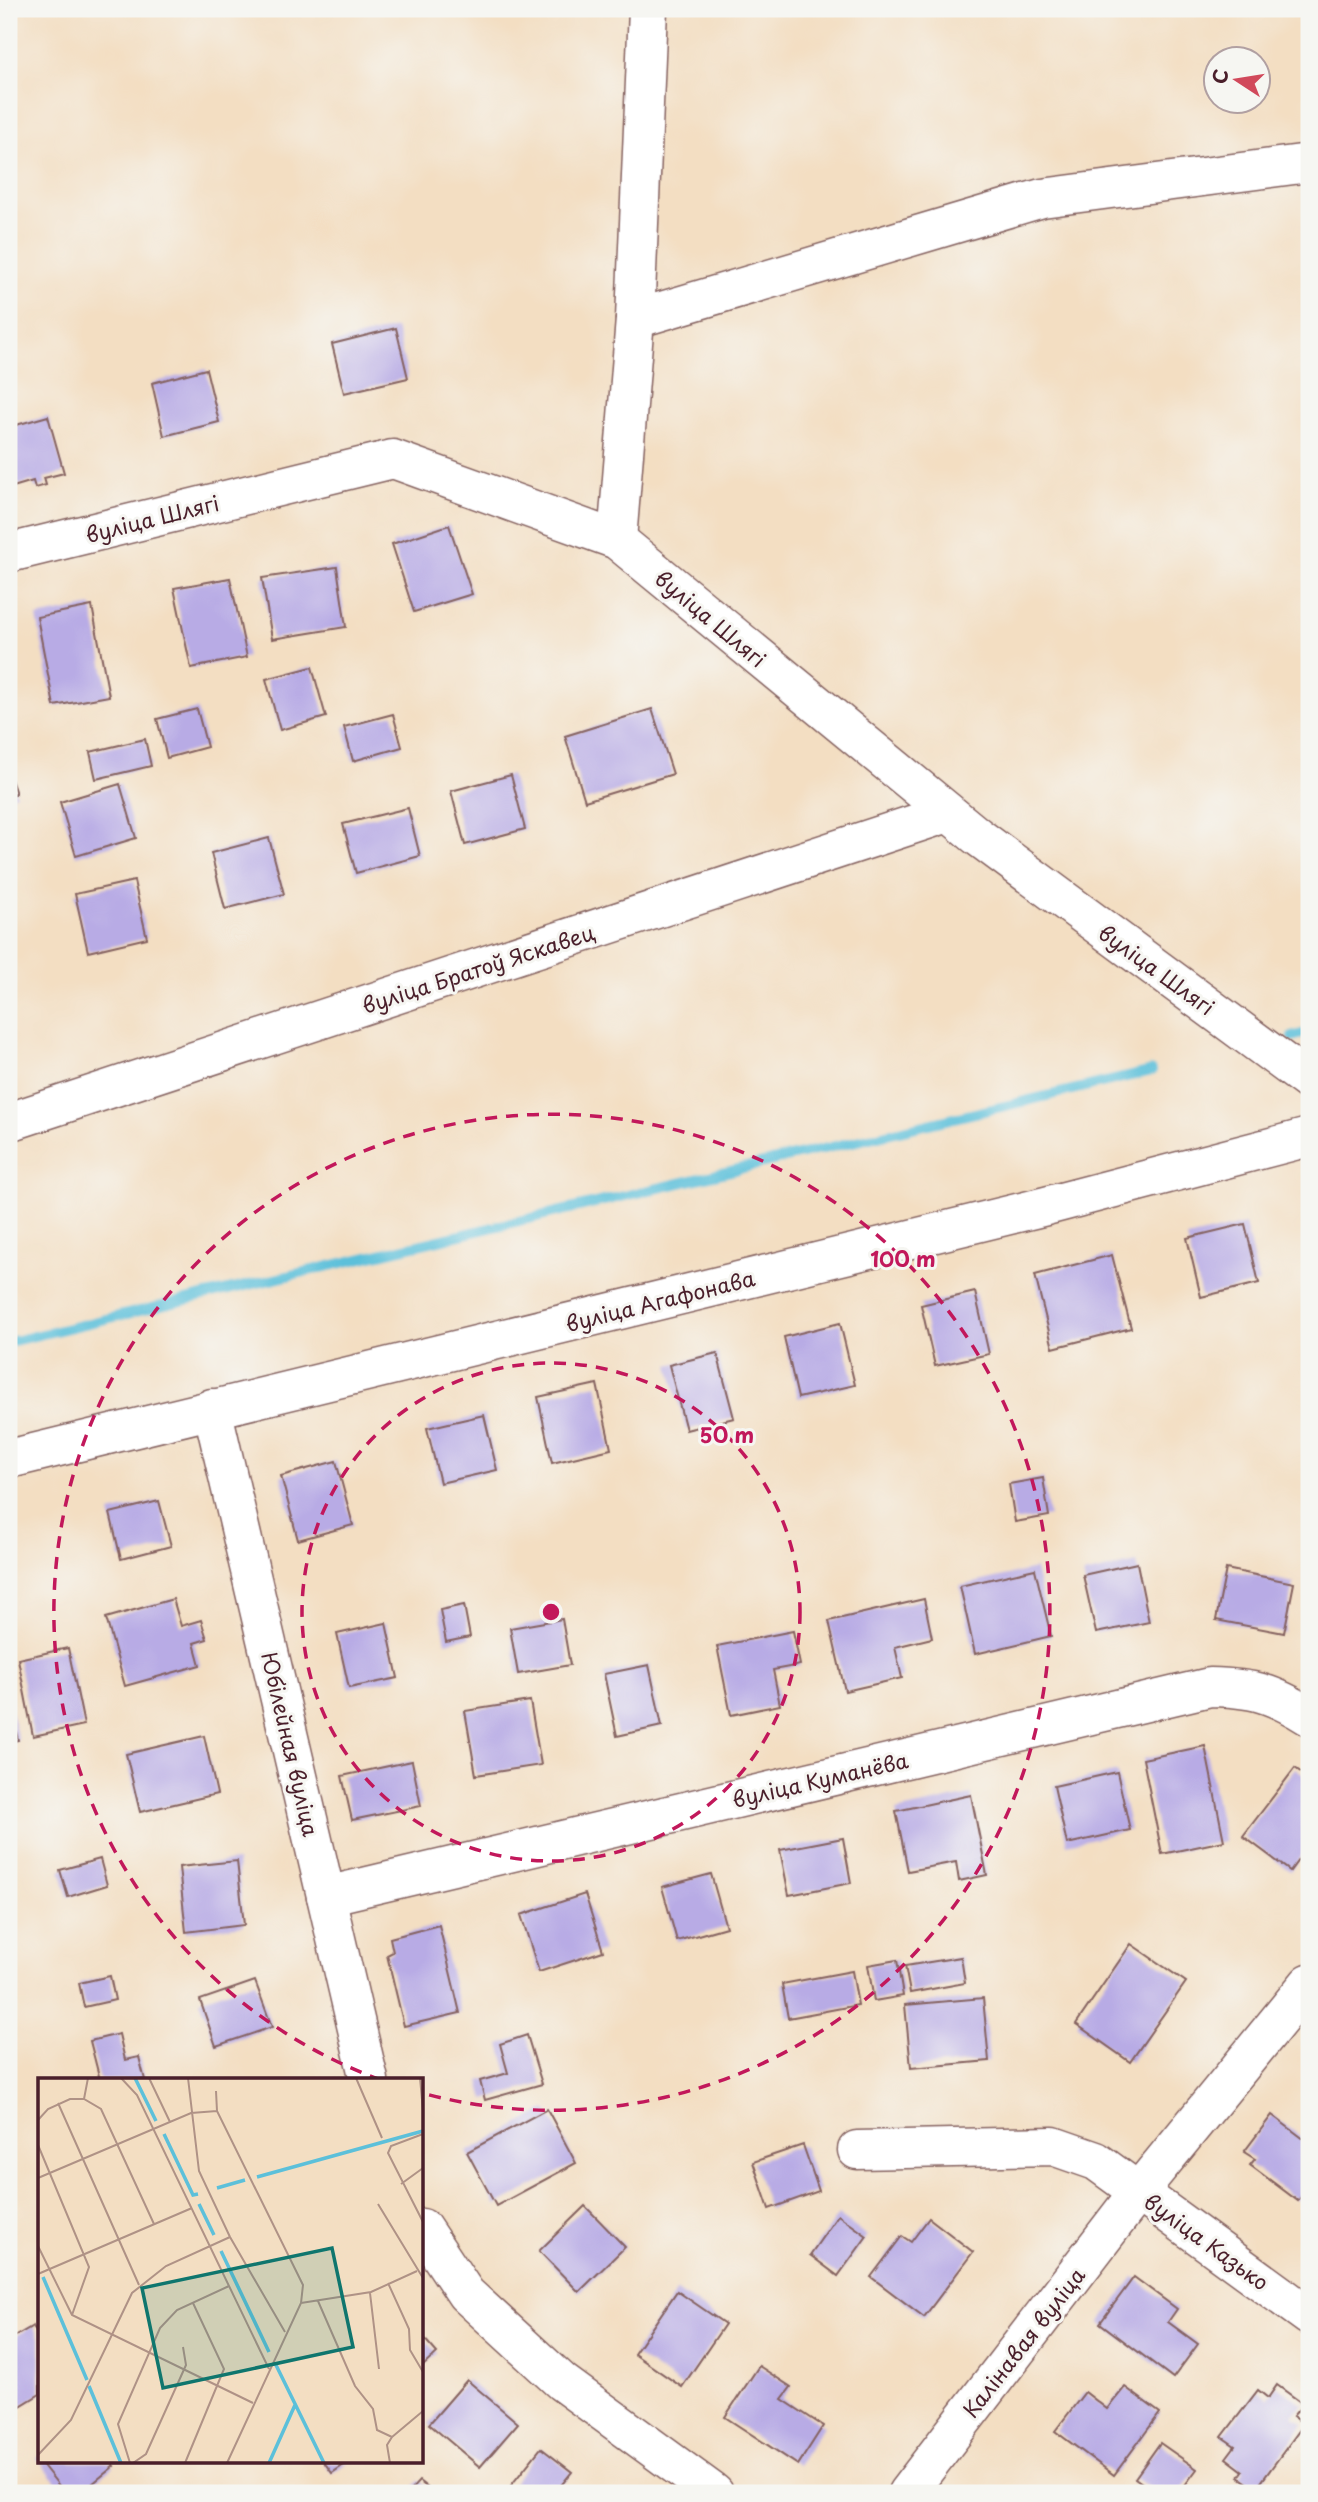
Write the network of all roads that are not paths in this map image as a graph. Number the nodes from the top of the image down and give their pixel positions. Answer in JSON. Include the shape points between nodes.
{"nodes":[{"id":1,"x":648,"y":9,"type":"edge"},
{"id":2,"x":1309,"y":163,"type":"edge"},
{"id":3,"x":635,"y":319,"type":"junction"},
{"id":4,"x":617,"y":540,"type":"junction"},
{"id":5,"x":9,"y":553,"type":"edge"},
{"id":6,"x":948,"y":813,"type":"junction"},
{"id":7,"x":1309,"y":1081,"type":"edge"},
{"id":8,"x":9,"y":1122,"type":"edge"},
{"id":9,"x":1309,"y":1137,"type":"edge"},
{"id":10,"x":212,"y":1408,"type":"junction"},
{"id":11,"x":9,"y":1459,"type":"edge"},
{"id":12,"x":1309,"y":1716,"type":"edge"},
{"id":13,"x":326,"y":1896,"type":"junction"},
{"id":14,"x":1309,"y":1983,"type":"edge"},
{"id":15,"x":369,"y":2078,"type":"edge"},
{"id":16,"x":857,"y":2150,"type":"dead end"},
{"id":17,"x":1139,"y":2191,"type":"junction"},
{"id":18,"x":424,"y":2231,"type":"edge"},
{"id":19,"x":1309,"y":2316,"type":"edge"},
{"id":20,"x":714,"y":2493,"type":"edge"},
{"id":21,"x":906,"y":2493,"type":"edge"}],
"edges":[{"from":1,"to":3,"type":"street"},
{"from":2,"to":3,"type":"street","via":[[1042,198]]},
{"from":3,"to":4,"type":"street"},
{"from":4,"to":5,"type":"street","name":"вуліца Шлягі","via":[[393,459]]},
{"from":4,"to":6,"type":"street","name":"вуліца Шлягі"},
{"from":6,"to":7,"type":"street","name":"вуліца Шлягі"},
{"from":6,"to":8,"type":"street","name":"вуліца Братоў Яскавец"},
{"from":9,"to":10,"type":"street","name":"вуліца Агафонава","via":[[1046,1206]]},
{"from":10,"to":11,"type":"street","name":"вуліца Агафонава"},
{"from":10,"to":13,"type":"street","name":"Юбілейная вуліца"},
{"from":12,"to":13,"type":"street","name":"вуліца Куманёва","via":[[1279,1697],[1245,1688],[1210,1687]]},
{"from":13,"to":15,"type":"street","name":"Юбілейная вуліца"},
{"from":14,"to":17,"type":"street","name":"Калінавая вуліца"},
{"from":16,"to":17,"type":"street","via":[[1053,2146],[1096,2161]]},
{"from":17,"to":19,"type":"street","name":"вуліца Казько"},
{"from":17,"to":21,"type":"street","name":"Калінавая вуліца"},
{"from":18,"to":20,"type":"street","via":[[466,2294],[562,2382]]}]}
